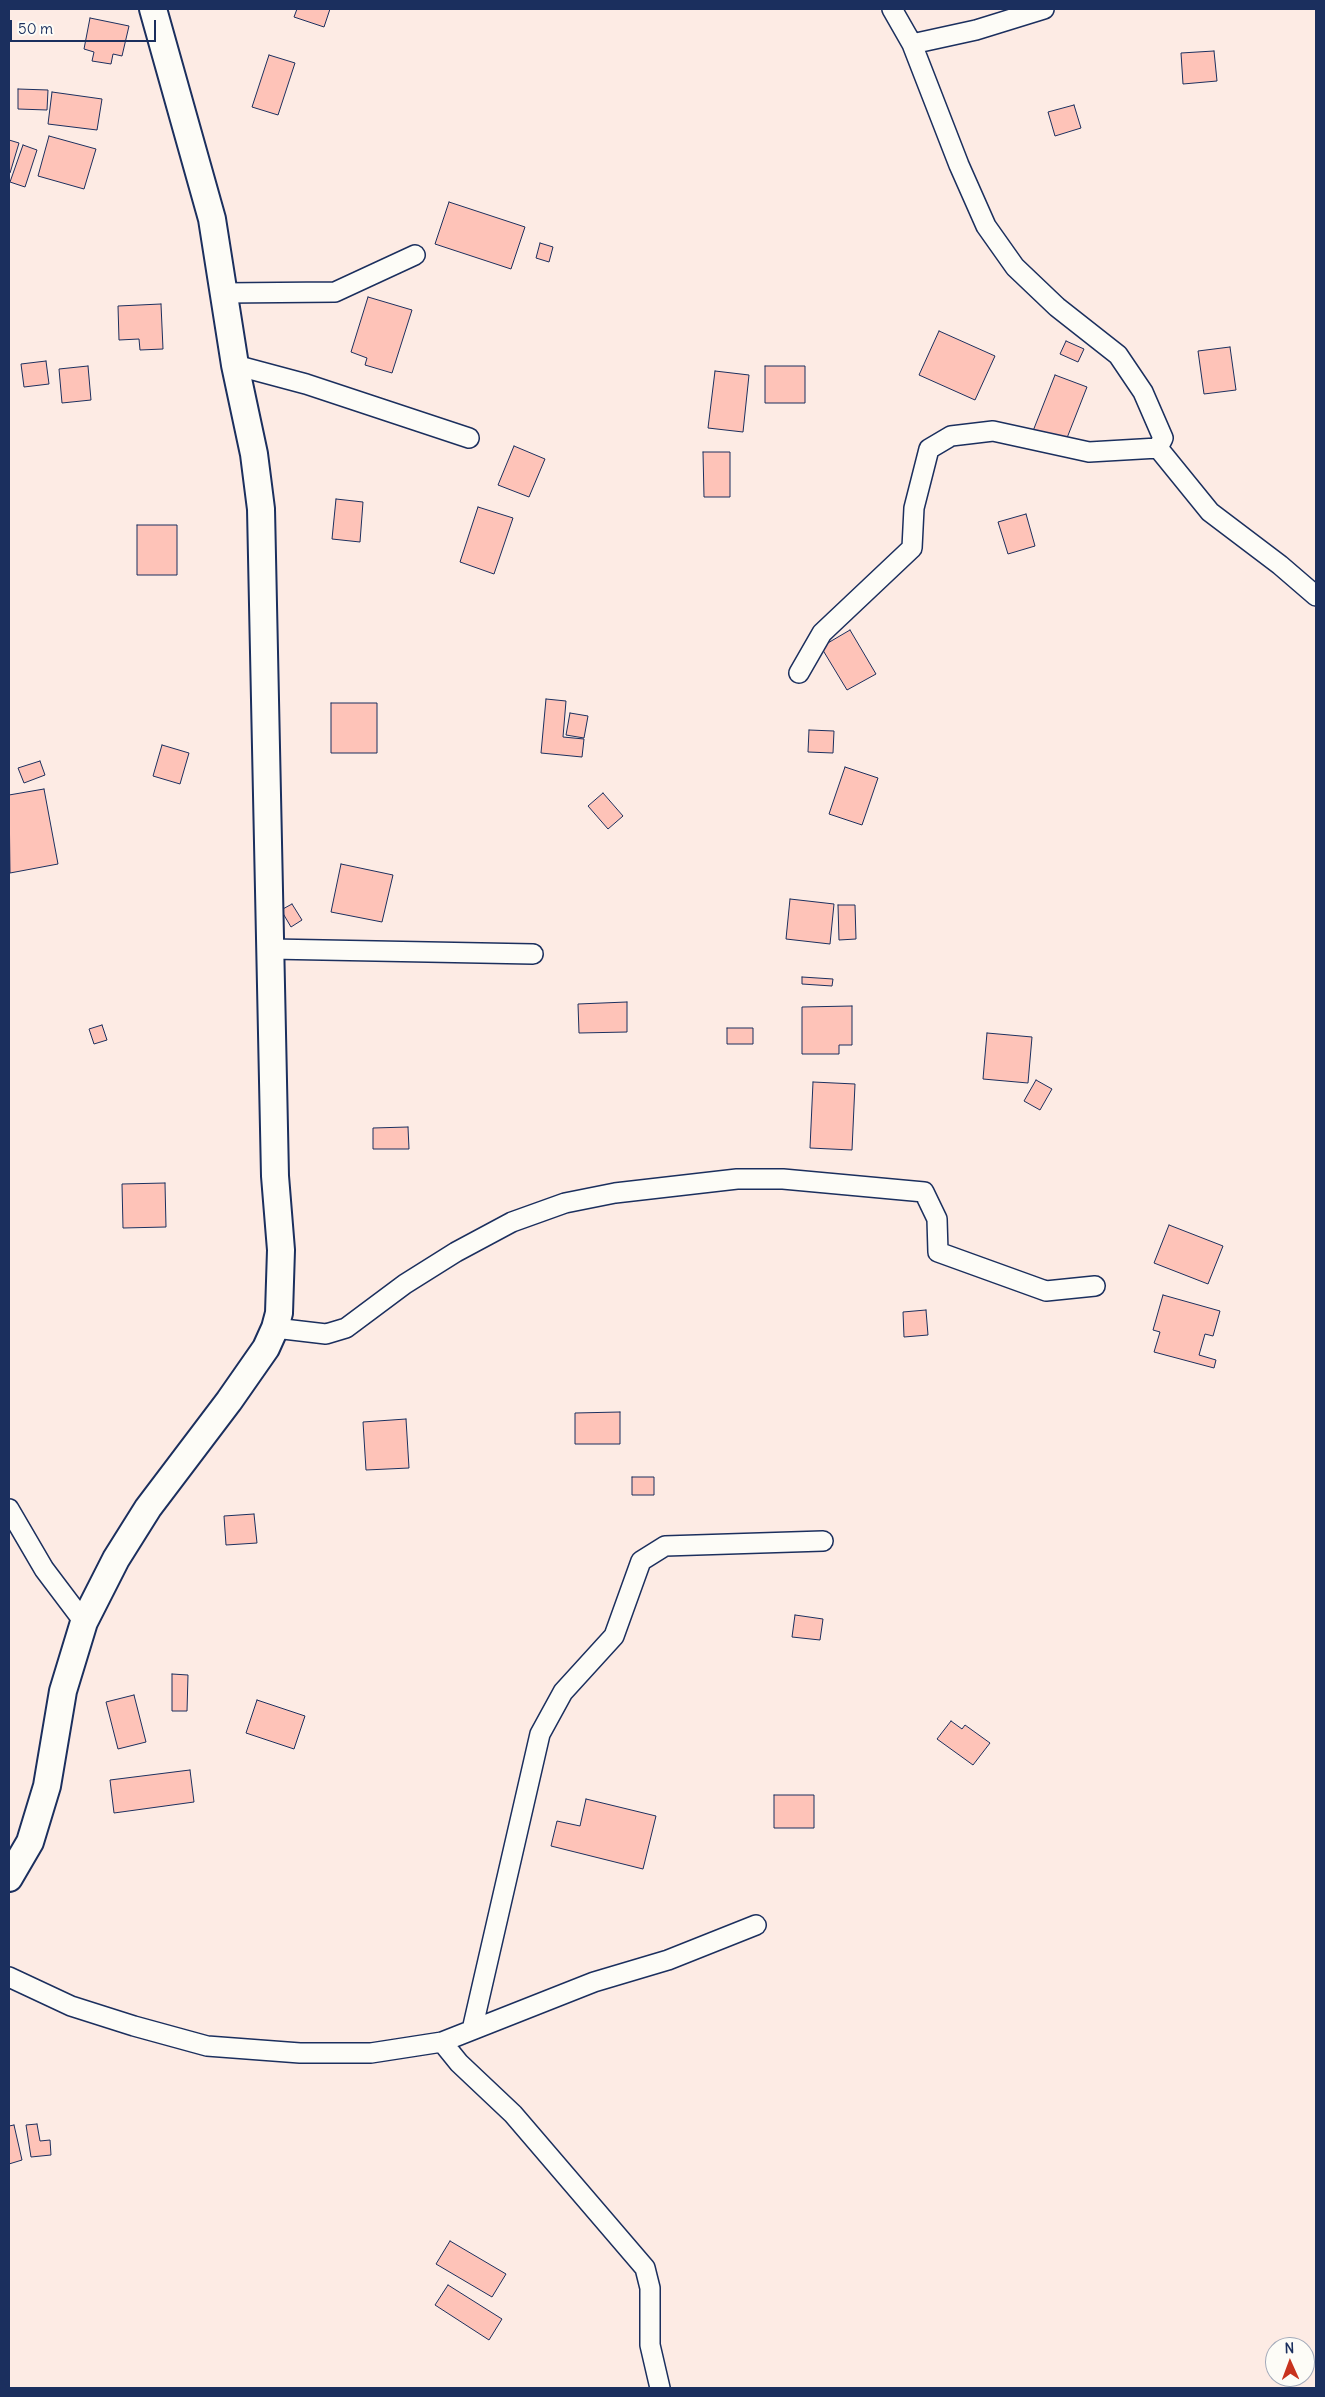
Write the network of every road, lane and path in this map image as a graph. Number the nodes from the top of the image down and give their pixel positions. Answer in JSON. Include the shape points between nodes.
{"nodes":[{"id":1,"x":153,"y":9,"type":"edge"},
{"id":2,"x":892,"y":9,"type":"edge"},
{"id":3,"x":1044,"y":9,"type":"edge"},
{"id":4,"x":912,"y":44,"type":"junction"},
{"id":5,"x":416,"y":255,"type":"dead end"},
{"id":6,"x":224,"y":293,"type":"junction"},
{"id":7,"x":235,"y":365,"type":"junction"},
{"id":8,"x":468,"y":438,"type":"dead end"},
{"id":9,"x":1158,"y":448,"type":"junction"},
{"id":10,"x":1316,"y":596,"type":"edge"},
{"id":11,"x":799,"y":673,"type":"dead end"},
{"id":12,"x":271,"y":949,"type":"junction"},
{"id":13,"x":533,"y":954,"type":"dead end"},
{"id":14,"x":1094,"y":1286,"type":"dead end"},
{"id":15,"x":276,"y":1328,"type":"junction"},
{"id":16,"x":9,"y":1509,"type":"edge"},
{"id":17,"x":823,"y":1541,"type":"dead end"},
{"id":18,"x":84,"y":1622,"type":"junction"},
{"id":19,"x":9,"y":1878,"type":"edge"},
{"id":20,"x":756,"y":1925,"type":"dead end"},
{"id":21,"x":9,"y":1977,"type":"edge"},
{"id":22,"x":472,"y":2030,"type":"junction"},
{"id":23,"x":442,"y":2042,"type":"junction"},
{"id":24,"x":660,"y":2388,"type":"edge"}],
"edges":[{"from":1,"to":6,"type":"street","via":[[212,219]]},
{"from":2,"to":4,"type":"street"},
{"from":3,"to":4,"type":"street","via":[[976,30]]},
{"from":4,"to":9,"type":"street","via":[[986,226],[1015,267],[1057,307],[1118,356],[1143,392],[1163,438]]},
{"from":5,"to":6,"type":"street","via":[[335,292]]},
{"from":6,"to":7,"type":"street"},
{"from":7,"to":8,"type":"street","via":[[306,384]]},
{"from":7,"to":12,"type":"street","via":[[262,509]]},
{"from":9,"to":10,"type":"street","via":[[1210,512]]},
{"from":9,"to":11,"type":"street","via":[[1089,452],[993,431],[951,436],[929,449],[914,508],[912,548],[822,633]]},
{"from":12,"to":13,"type":"street"},
{"from":12,"to":15,"type":"street","via":[[275,1176],[281,1281]]},
{"from":14,"to":15,"type":"street","via":[[1046,1291],[938,1252],[937,1219],[924,1192],[783,1179],[737,1179],[614,1193],[565,1203],[512,1222],[456,1252],[405,1284],[346,1328],[326,1334]]},
{"from":15,"to":18,"type":"street","via":[[229,1401],[148,1508],[116,1559]]},
{"from":16,"to":18,"type":"street","via":[[44,1568]]},
{"from":17,"to":22,"type":"street","via":[[665,1546],[641,1561],[614,1636],[563,1692],[540,1734]]},
{"from":18,"to":19,"type":"street","via":[[63,1691],[47,1786],[30,1842]]},
{"from":20,"to":22,"type":"street","via":[[668,1960],[594,1982]]},
{"from":21,"to":23,"type":"street","via":[[71,2006],[207,2046],[300,2053],[371,2053]]},
{"from":22,"to":23,"type":"street"},
{"from":23,"to":24,"type":"street","via":[[459,2063],[513,2114],[645,2268],[650,2288],[650,2346]]}]}
